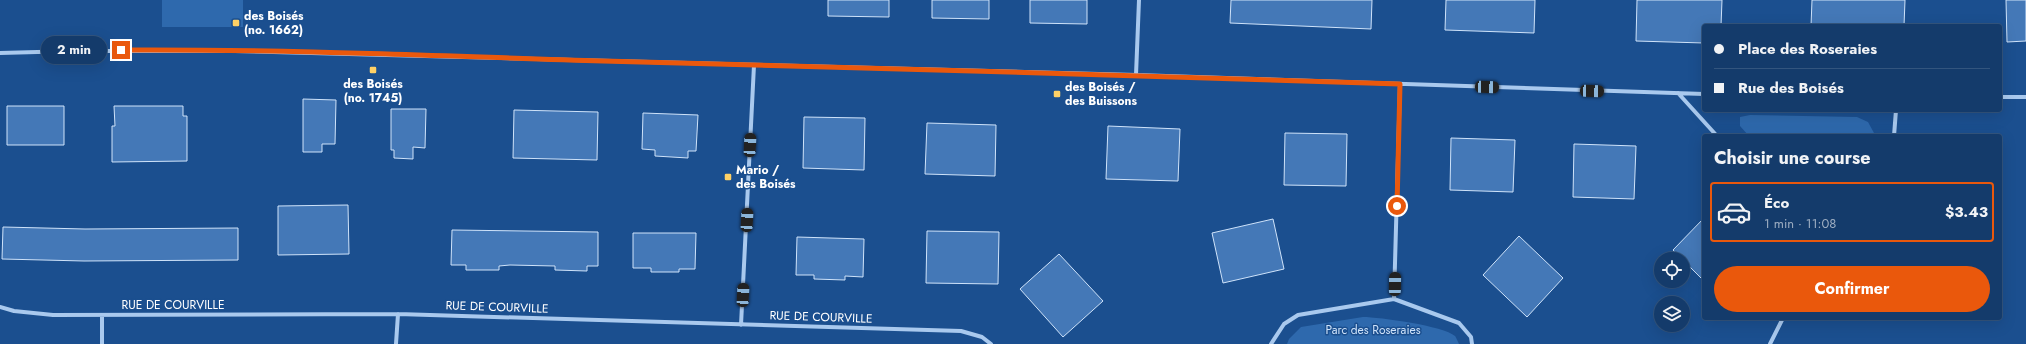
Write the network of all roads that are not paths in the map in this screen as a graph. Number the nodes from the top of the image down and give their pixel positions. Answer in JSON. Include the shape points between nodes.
{"nodes":[{"id":1,"x":1139,"y":0,"type":"edge"},
{"id":2,"x":0,"y":53,"type":"edge"},
{"id":3,"x":754,"y":65,"type":"junction"},
{"id":4,"x":1136,"y":75,"type":"junction"},
{"id":5,"x":1400,"y":84,"type":"junction"},
{"id":6,"x":1678,"y":93,"type":"junction"},
{"id":7,"x":1702,"y":94,"type":"edge"},
{"id":8,"x":2002,"y":97,"type":"edge"},
{"id":9,"x":2026,"y":97,"type":"edge"},
{"id":10,"x":1896,"y":112,"type":"edge"},
{"id":11,"x":1716,"y":134,"type":"edge"},
{"id":12,"x":1894,"y":134,"type":"edge"},
{"id":13,"x":1394,"y":299,"type":"junction"},
{"id":14,"x":0,"y":307,"type":"edge"},
{"id":15,"x":398,"y":314,"type":"junction"},
{"id":16,"x":102,"y":315,"type":"junction"},
{"id":17,"x":1782,"y":320,"type":"edge"},
{"id":18,"x":741,"y":325,"type":"junction"},
{"id":19,"x":102,"y":344,"type":"edge"},
{"id":20,"x":396,"y":344,"type":"edge"},
{"id":21,"x":991,"y":344,"type":"edge"},
{"id":22,"x":1271,"y":344,"type":"edge"},
{"id":23,"x":1472,"y":344,"type":"edge"},
{"id":24,"x":1770,"y":344,"type":"edge"}],
"edges":[{"from":1,"to":4,"type":"street"},
{"from":2,"to":3,"type":"street","via":[[75,50],[235,51]]},
{"from":3,"to":4,"type":"street"},
{"from":3,"to":18,"type":"street"},
{"from":4,"to":5,"type":"street"},
{"from":5,"to":6,"type":"street"},
{"from":5,"to":13,"type":"street"},
{"from":6,"to":7,"type":"street"},
{"from":6,"to":11,"type":"street"},
{"from":8,"to":9,"type":"street"},
{"from":10,"to":12,"type":"street"},
{"from":13,"to":22,"type":"street","via":[[1298,316],[1284,324]]},
{"from":13,"to":23,"type":"street","via":[[1459,323],[1471,337]]},
{"from":14,"to":16,"type":"street","name":"RUE DE COURVILLE","via":[[53,315]]},
{"from":15,"to":16,"type":"street","name":"RUE DE COURVILLE"},
{"from":15,"to":18,"type":"street","name":"RUE DE COURVILLE"},
{"from":15,"to":20,"type":"street"},
{"from":16,"to":19,"type":"street"},
{"from":17,"to":24,"type":"street"},
{"from":18,"to":21,"type":"street","name":"RUE DE COURVILLE","via":[[961,331],[982,337]]}]}
